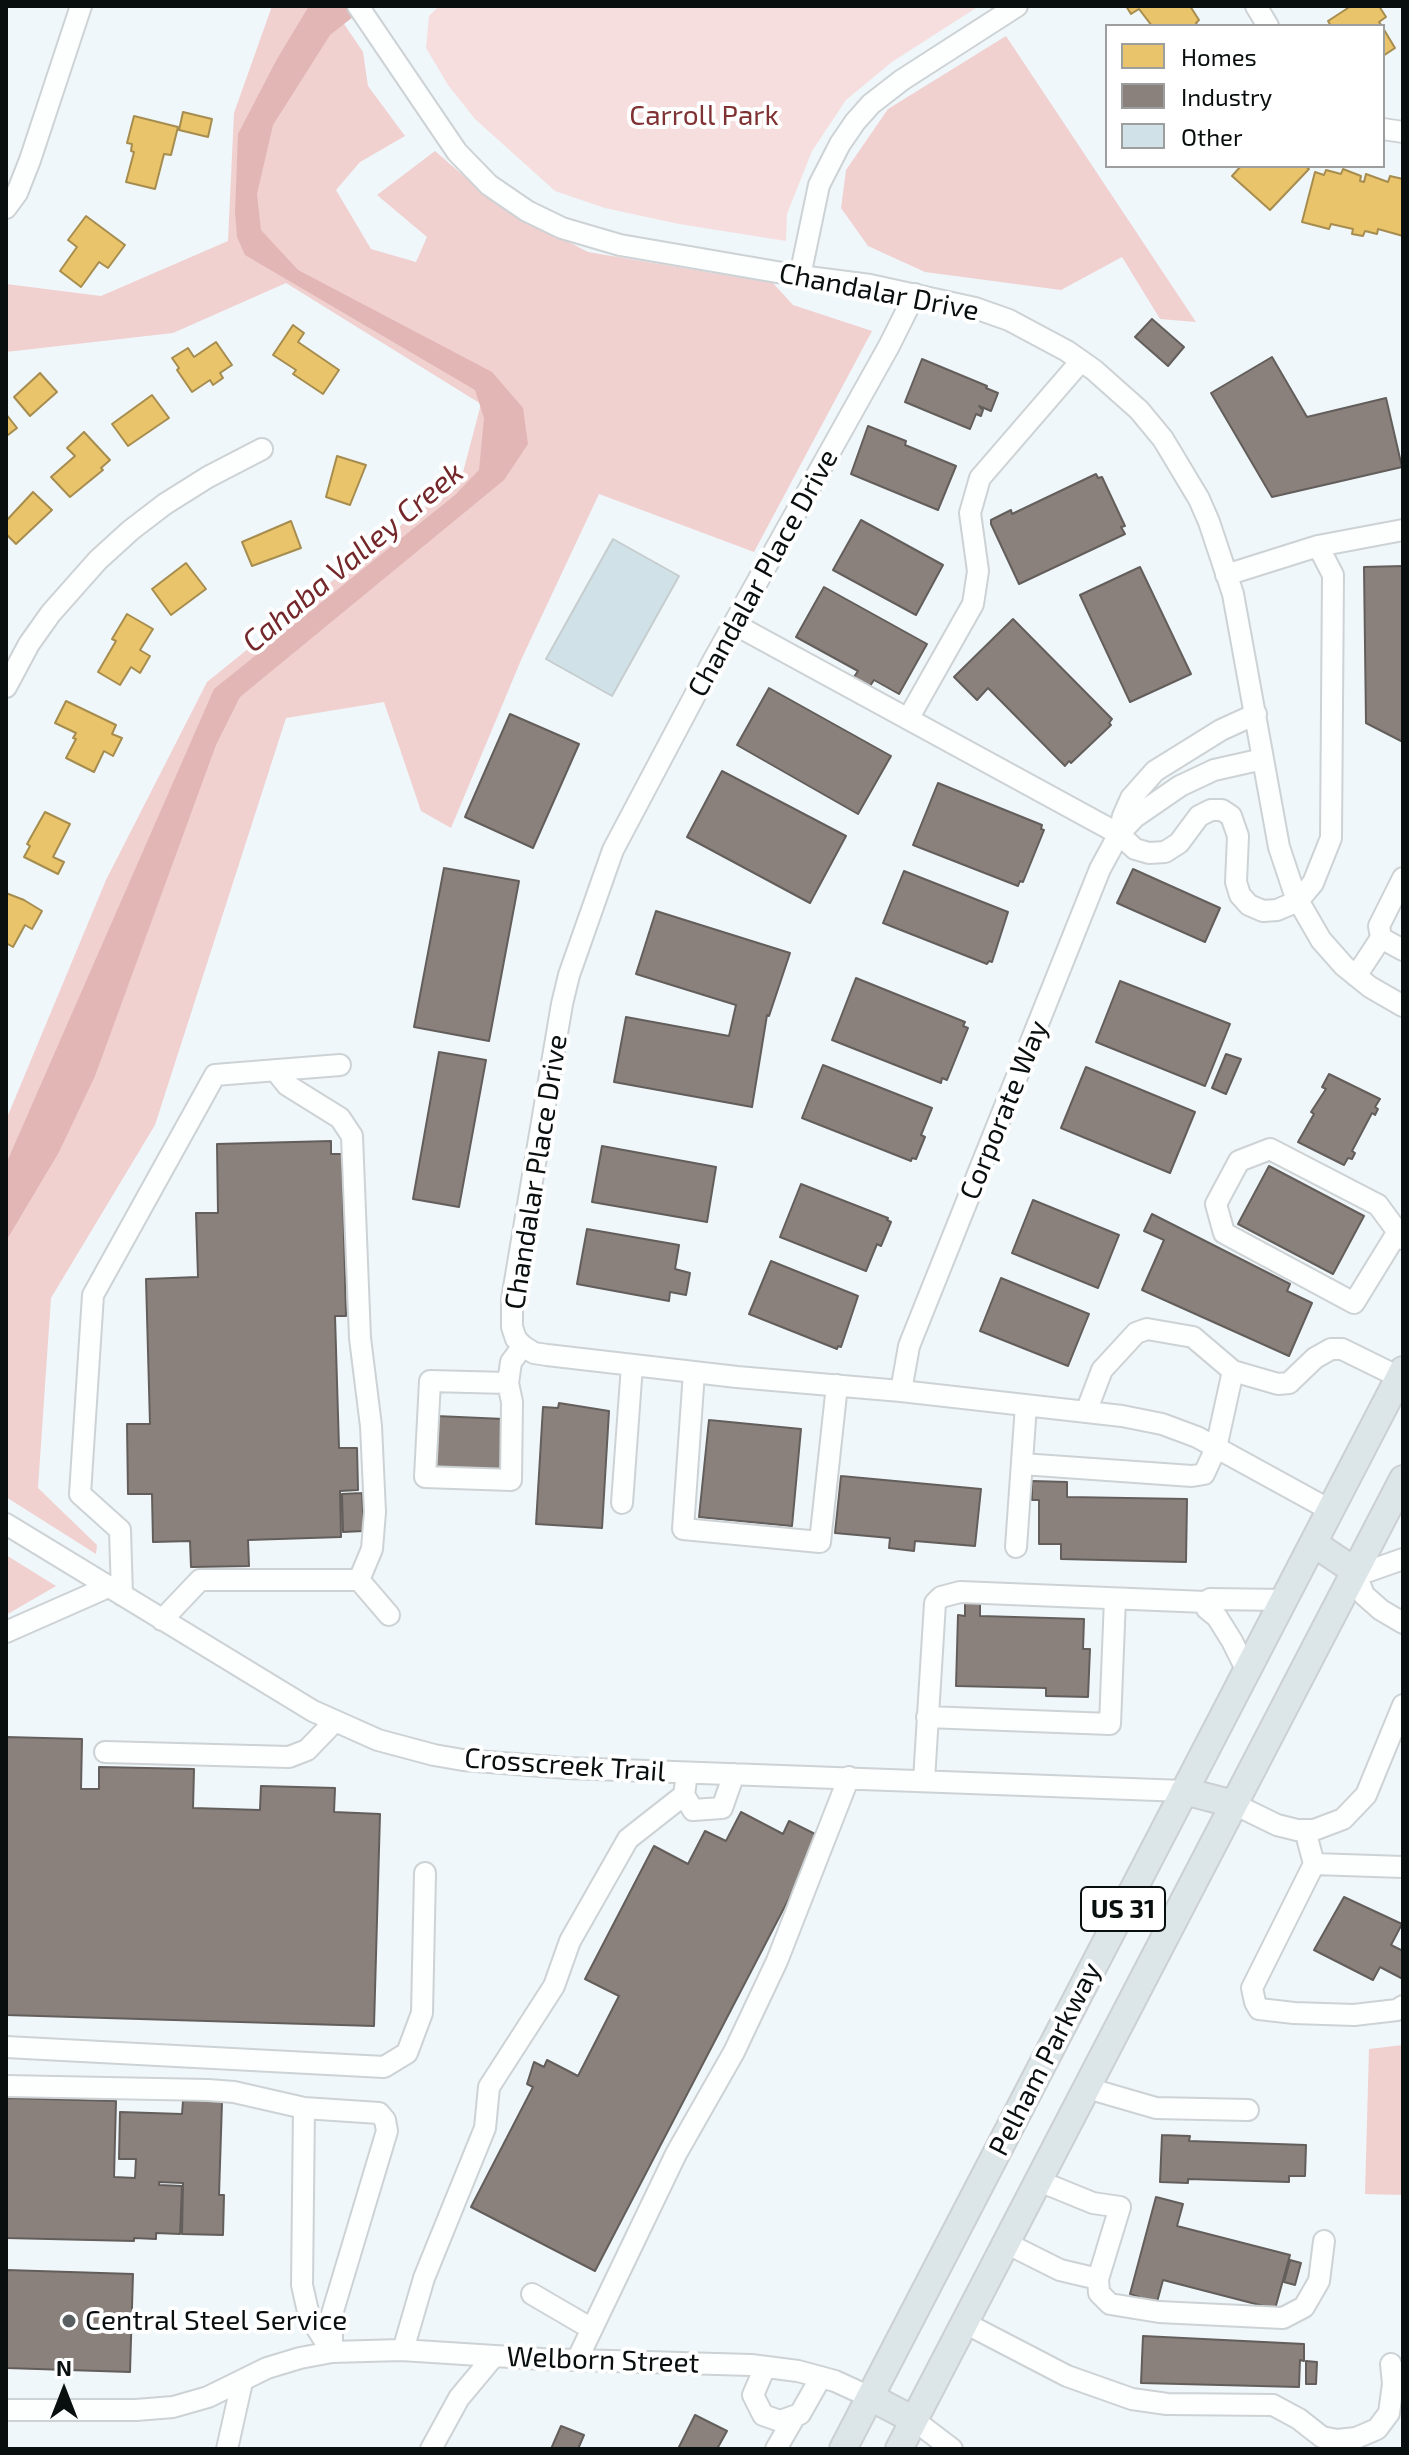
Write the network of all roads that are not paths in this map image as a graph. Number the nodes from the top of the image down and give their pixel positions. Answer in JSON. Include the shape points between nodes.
{"nodes":[{"id":1,"x":81,"y":6,"type":"edge"},
{"id":2,"x":358,"y":6,"type":"edge"},
{"id":3,"x":1017,"y":6,"type":"edge"},
{"id":4,"x":1256,"y":6,"type":"edge"},
{"id":5,"x":1267,"y":24,"type":"edge"},
{"id":6,"x":6,"y":208,"type":"edge"},
{"id":7,"x":800,"y":276,"type":"junction"},
{"id":8,"x":915,"y":294,"type":"junction"},
{"id":9,"x":1081,"y":361,"type":"junction"},
{"id":10,"x":262,"y":449,"type":"dead end"},
{"id":11,"x":1403,"y":530,"type":"edge"},
{"id":12,"x":1318,"y":546,"type":"junction"},
{"id":13,"x":1226,"y":575,"type":"junction"},
{"id":14,"x":734,"y":624,"type":"junction"},
{"id":15,"x":6,"y":687,"type":"edge"},
{"id":16,"x":1256,"y":714,"type":"junction"},
{"id":17,"x":908,"y":719,"type":"junction"},
{"id":18,"x":1263,"y":759,"type":"junction"},
{"id":19,"x":1119,"y":834,"type":"junction"},
{"id":20,"x":1403,"y":878,"type":"edge"},
{"id":21,"x":1298,"y":901,"type":"junction"},
{"id":22,"x":1381,"y":938,"type":"junction"},
{"id":23,"x":1403,"y":950,"type":"edge"},
{"id":24,"x":1356,"y":976,"type":"junction"},
{"id":25,"x":1403,"y":1006,"type":"edge"},
{"id":26,"x":340,"y":1065,"type":"dead end"},
{"id":27,"x":275,"y":1070,"type":"junction"},
{"id":28,"x":1400,"y":1236,"type":"edge"},
{"id":29,"x":523,"y":1346,"type":"junction"},
{"id":30,"x":632,"y":1365,"type":"junction"},
{"id":31,"x":1233,"y":1371,"type":"junction"},
{"id":32,"x":694,"y":1372,"type":"junction"},
{"id":33,"x":1401,"y":1373,"type":"edge"},
{"id":34,"x":508,"y":1383,"type":"junction"},
{"id":35,"x":837,"y":1385,"type":"junction"},
{"id":36,"x":901,"y":1391,"type":"junction"},
{"id":37,"x":1026,"y":1405,"type":"junction"},
{"id":38,"x":1086,"y":1412,"type":"junction"},
{"id":39,"x":1216,"y":1448,"type":"junction"},
{"id":40,"x":1022,"y":1464,"type":"junction"},
{"id":41,"x":1403,"y":1479,"type":"edge"},
{"id":42,"x":622,"y":1503,"type":"dead end"},
{"id":43,"x":1330,"y":1510,"type":"junction"},
{"id":44,"x":6,"y":1524,"type":"edge"},
{"id":45,"x":1313,"y":1543,"type":"junction"},
{"id":46,"x":1016,"y":1547,"type":"dead end"},
{"id":47,"x":1403,"y":1559,"type":"edge"},
{"id":48,"x":1355,"y":1571,"type":"junction"},
{"id":49,"x":359,"y":1580,"type":"junction"},
{"id":50,"x":115,"y":1591,"type":"junction"},
{"id":51,"x":1115,"y":1599,"type":"junction"},
{"id":52,"x":1284,"y":1600,"type":"junction"},
{"id":53,"x":1206,"y":1602,"type":"junction"},
{"id":54,"x":389,"y":1615,"type":"dead end"},
{"id":55,"x":162,"y":1620,"type":"junction"},
{"id":56,"x":1403,"y":1623,"type":"edge"},
{"id":57,"x":6,"y":1632,"type":"edge"},
{"id":58,"x":1247,"y":1671,"type":"junction"},
{"id":59,"x":1403,"y":1705,"type":"edge"},
{"id":60,"x":927,"y":1717,"type":"junction"},
{"id":61,"x":335,"y":1721,"type":"junction"},
{"id":62,"x":105,"y":1752,"type":"dead end"},
{"id":63,"x":687,"y":1773,"type":"junction"},
{"id":64,"x":734,"y":1774,"type":"junction"},
{"id":65,"x":849,"y":1777,"type":"junction"},
{"id":66,"x":924,"y":1780,"type":"junction"},
{"id":67,"x":1184,"y":1791,"type":"junction"},
{"id":68,"x":684,"y":1795,"type":"junction"},
{"id":69,"x":1234,"y":1804,"type":"junction"},
{"id":70,"x":1305,"y":1830,"type":"junction"},
{"id":71,"x":1403,"y":1867,"type":"edge"},
{"id":72,"x":425,"y":1873,"type":"dead end"},
{"id":73,"x":1309,"y":1873,"type":"junction"},
{"id":74,"x":1403,"y":2006,"type":"edge"},
{"id":75,"x":6,"y":2047,"type":"edge"},
{"id":76,"x":6,"y":2086,"type":"edge"},
{"id":77,"x":1087,"y":2088,"type":"junction"},
{"id":78,"x":304,"y":2108,"type":"junction"},
{"id":79,"x":1248,"y":2110,"type":"dead end"},
{"id":80,"x":1039,"y":2181,"type":"junction"},
{"id":81,"x":1324,"y":2241,"type":"dead end"},
{"id":82,"x":1006,"y":2243,"type":"junction"},
{"id":83,"x":1098,"y":2279,"type":"junction"},
{"id":84,"x":532,"y":2294,"type":"dead end"},
{"id":85,"x":965,"y":2323,"type":"junction"},
{"id":86,"x":592,"y":2329,"type":"junction"},
{"id":87,"x":403,"y":2350,"type":"junction"},
{"id":88,"x":332,"y":2352,"type":"junction"},
{"id":89,"x":494,"y":2356,"type":"junction"},
{"id":90,"x":577,"y":2360,"type":"junction"},
{"id":91,"x":1391,"y":2364,"type":"dead end"},
{"id":92,"x":765,"y":2367,"type":"junction"},
{"id":93,"x":821,"y":2377,"type":"junction"},
{"id":94,"x":242,"y":2382,"type":"junction"},
{"id":95,"x":870,"y":2397,"type":"junction"},
{"id":96,"x":6,"y":2410,"type":"edge"},
{"id":97,"x":795,"y":2416,"type":"junction"},
{"id":98,"x":914,"y":2420,"type":"junction"},
{"id":99,"x":227,"y":2449,"type":"edge"},
{"id":100,"x":431,"y":2449,"type":"edge"},
{"id":101,"x":776,"y":2449,"type":"edge"},
{"id":102,"x":843,"y":2449,"type":"edge"},
{"id":103,"x":899,"y":2449,"type":"edge"},
{"id":104,"x":952,"y":2449,"type":"edge"}],
"edges":[{"from":1,"to":6,"type":"street","via":[[30,160]]},
{"from":2,"to":7,"type":"street","name":"Chandalar Drive","via":[[473,170],[527,211],[588,237]]},
{"from":3,"to":7,"type":"street","via":[[902,80],[855,122],[819,185]]},
{"from":4,"to":5,"type":"street"},
{"from":7,"to":8,"type":"street","name":"Chandalar Drive"},
{"from":8,"to":9,"type":"street","name":"Chandalar Drive","via":[[1009,320]]},
{"from":8,"to":14,"type":"street","name":"Chandalar Place Drive"},
{"from":9,"to":13,"type":"street","name":"Chandalar Drive","via":[[1139,410],[1163,439],[1199,499]]},
{"from":9,"to":17,"type":"street","via":[[980,478],[970,513],[978,571],[973,604]]},
{"from":10,"to":15,"type":"street","via":[[165,504],[98,560],[51,613]]},
{"from":11,"to":12,"type":"street"},
{"from":12,"to":13,"type":"street"},
{"from":12,"to":21,"type":"street","via":[[1333,575],[1331,838],[1313,883]]},
{"from":13,"to":16,"type":"street","name":"Chandalar Drive"},
{"from":14,"to":17,"type":"street"},
{"from":14,"to":29,"type":"street","name":"Chandalar Place Drive","via":[[624,828],[569,975],[512,1299],[512,1327]]},
{"from":16,"to":18,"type":"street","name":"Chandalar Drive"},
{"from":16,"to":19,"type":"street","name":"Corporate Way","via":[[1155,771],[1131,798]]},
{"from":17,"to":19,"type":"street"},
{"from":18,"to":19,"type":"street","name":"Corporate Way","via":[[1214,770],[1180,786]]},
{"from":18,"to":21,"type":"street","name":"Chandalar Drive","via":[[1279,847]]},
{"from":19,"to":21,"type":"street","via":[[1135,849],[1165,852],[1199,816],[1222,810],[1231,816],[1238,836],[1240,895],[1263,911]]},
{"from":19,"to":36,"type":"street","name":"Corporate Way","via":[[1100,869],[909,1346]]},
{"from":20,"to":22,"type":"street","via":[[1379,926]]},
{"from":21,"to":24,"type":"street","name":"Chandalar Drive","via":[[1321,940]]},
{"from":22,"to":23,"type":"street"},
{"from":22,"to":24,"type":"street"},
{"from":24,"to":25,"type":"street","name":"Chandalar Drive"},
{"from":26,"to":27,"type":"street"},
{"from":27,"to":49,"type":"street","via":[[287,1085],[340,1118],[352,1136],[360,1338],[375,1512],[372,1549]]},
{"from":27,"to":50,"type":"street","via":[[215,1075],[93,1295],[80,1494],[120,1530]]},
{"from":28,"to":28,"type":"street","via":[[1378,1205],[1270,1149],[1239,1161],[1216,1204],[1224,1233],[1354,1303]]},
{"from":29,"to":30,"type":"street","name":"Chandalar Place Drive","via":[[534,1353]]},
{"from":29,"to":34,"type":"street","via":[[511,1362]]},
{"from":30,"to":32,"type":"street","name":"Chandalar Place Drive"},
{"from":30,"to":42,"type":"street"},
{"from":31,"to":33,"type":"street","via":[[1289,1383],[1315,1358],[1342,1349]]},
{"from":31,"to":38,"type":"street","via":[[1193,1337],[1147,1329],[1136,1333],[1102,1370]]},
{"from":31,"to":39,"type":"street"},
{"from":32,"to":35,"type":"street","name":"Chandalar Place Drive"},
{"from":32,"to":35,"type":"street","via":[[683,1529],[729,1534],[820,1542]]},
{"from":33,"to":43,"type":"main road","name":"Pelham Parkway","number":"US 31"},
{"from":34,"to":34,"type":"street","via":[[430,1381],[425,1477],[511,1480]]},
{"from":35,"to":36,"type":"street","name":"Chandalar Place Drive"},
{"from":36,"to":37,"type":"street","name":"Chandalar Place Drive"},
{"from":37,"to":38,"type":"street","name":"Chandalar Place Drive"},
{"from":37,"to":40,"type":"street"},
{"from":38,"to":39,"type":"street","name":"Chandalar Place Drive","via":[[1162,1424]]},
{"from":39,"to":40,"type":"street","via":[[1204,1474],[1192,1476]]},
{"from":39,"to":43,"type":"street","name":"Chandalar Place Drive"},
{"from":40,"to":46,"type":"street"},
{"from":41,"to":48,"type":"main road","name":"Pelham Parkway","number":"US 31"},
{"from":43,"to":45,"type":"main road","name":"Pelham Parkway","number":"US 31"},
{"from":44,"to":50,"type":"street","name":"Crosscreek Trail"},
{"from":45,"to":48,"type":"main road"},
{"from":45,"to":52,"type":"main road","name":"Pelham Parkway","number":"US 31"},
{"from":47,"to":48,"type":"street"},
{"from":48,"to":56,"type":"street","via":[[1364,1595]]},
{"from":48,"to":69,"type":"main road","name":"Pelham Parkway","number":"US 31"},
{"from":49,"to":54,"type":"street"},
{"from":49,"to":55,"type":"street","via":[[200,1580]]},
{"from":50,"to":55,"type":"street","name":"Crosscreek Trail"},
{"from":50,"to":57,"type":"street"},
{"from":51,"to":53,"type":"street"},
{"from":51,"to":60,"type":"street","via":[[960,1592],[941,1597],[935,1603]]},
{"from":51,"to":60,"type":"street","via":[[1110,1724]]},
{"from":52,"to":53,"type":"street"},
{"from":52,"to":58,"type":"main road","name":"Pelham Parkway","number":"US 31"},
{"from":53,"to":58,"type":"street"},
{"from":55,"to":61,"type":"street","name":"Crosscreek Trail"},
{"from":58,"to":67,"type":"main road","name":"Pelham Parkway","number":"US 31"},
{"from":59,"to":70,"type":"street","via":[[1366,1795],[1343,1819]]},
{"from":60,"to":66,"type":"street"},
{"from":61,"to":62,"type":"street","via":[[307,1750],[289,1757]]},
{"from":61,"to":63,"type":"street","name":"Crosscreek Trail","via":[[378,1740],[463,1760]]},
{"from":63,"to":64,"type":"street","name":"Crosscreek Trail"},
{"from":63,"to":68,"type":"street"},
{"from":64,"to":65,"type":"street","name":"Crosscreek Trail"},
{"from":64,"to":68,"type":"street","via":[[722,1808],[693,1810]]},
{"from":65,"to":66,"type":"street","name":"Crosscreek Trail"},
{"from":65,"to":86,"type":"street","via":[[771,1974]]},
{"from":66,"to":67,"type":"street","name":"Crosscreek Trail"},
{"from":67,"to":69,"type":"main road"},
{"from":67,"to":95,"type":"main road","name":"Pelham Parkway","number":"US 31"},
{"from":68,"to":87,"type":"street","via":[[628,1839],[570,1941],[554,1986],[489,2087],[485,2128],[424,2278]]},
{"from":69,"to":70,"type":"street","via":[[1277,1825]]},
{"from":69,"to":77,"type":"main road","name":"Pelham Parkway","number":"US 31"},
{"from":70,"to":73,"type":"street"},
{"from":71,"to":73,"type":"street"},
{"from":72,"to":75,"type":"street","via":[[422,2013],[407,2053],[384,2067]]},
{"from":73,"to":74,"type":"street","via":[[1252,1988],[1259,2009],[1354,2015]]},
{"from":76,"to":78,"type":"street","via":[[208,2090]]},
{"from":77,"to":79,"type":"street","via":[[1156,2108]]},
{"from":77,"to":80,"type":"main road","name":"Pelham Parkway","number":"US 31"},
{"from":78,"to":88,"type":"street","via":[[302,2285],[309,2316]]},
{"from":78,"to":88,"type":"street","via":[[379,2113],[387,2131],[332,2314]]},
{"from":80,"to":82,"type":"main road","name":"Pelham Parkway","number":"US 31"},
{"from":80,"to":83,"type":"street","via":[[1093,2203],[1120,2207]]},
{"from":81,"to":83,"type":"street","via":[[1319,2281],[1304,2307],[1283,2318],[1159,2312],[1110,2304],[1099,2293]]},
{"from":82,"to":83,"type":"street","via":[[1060,2270]]},
{"from":82,"to":85,"type":"main road","name":"Pelham Parkway","number":"US 31"},
{"from":84,"to":86,"type":"street"},
{"from":85,"to":91,"type":"street","via":[[1067,2376],[1132,2399],[1273,2405],[1322,2437],[1337,2440],[1377,2429],[1389,2413]]},
{"from":85,"to":98,"type":"main road","name":"Pelham Parkway","number":"US 31"},
{"from":86,"to":90,"type":"street"},
{"from":87,"to":88,"type":"street","name":"Welborn Street"},
{"from":87,"to":89,"type":"street","name":"Welborn Street"},
{"from":88,"to":94,"type":"street","name":"Welborn Street","via":[[267,2368]]},
{"from":89,"to":90,"type":"street","name":"Welborn Street"},
{"from":89,"to":100,"type":"street","via":[[459,2398]]},
{"from":90,"to":92,"type":"street","name":"Welborn Street"},
{"from":92,"to":93,"type":"street","name":"Welborn Street"},
{"from":92,"to":97,"type":"street","via":[[753,2395],[763,2415],[780,2421]]},
{"from":93,"to":95,"type":"street","name":"Welborn Street"},
{"from":93,"to":97,"type":"street"},
{"from":94,"to":96,"type":"street","name":"Welborn Street","via":[[173,2407]]},
{"from":94,"to":99,"type":"street"},
{"from":95,"to":98,"type":"main road"},
{"from":95,"to":102,"type":"main road","name":"Pelham Parkway","number":"US 31"},
{"from":97,"to":101,"type":"street"},
{"from":98,"to":103,"type":"main road","name":"Pelham Parkway","number":"US 31"},
{"from":98,"to":104,"type":"street"}]}
